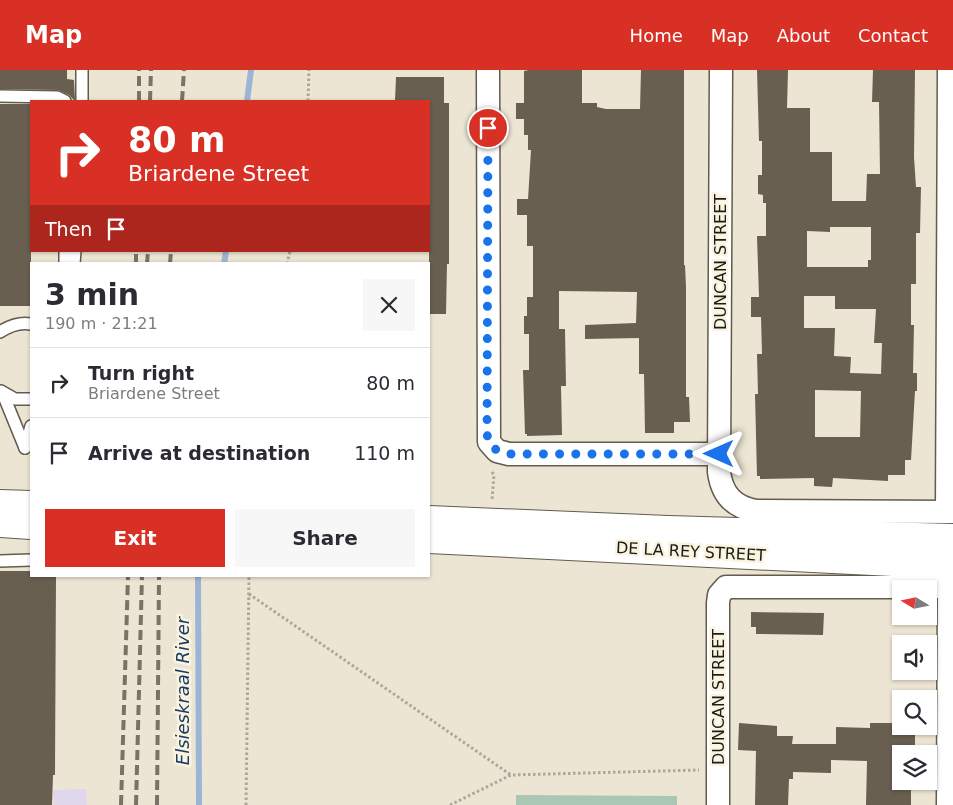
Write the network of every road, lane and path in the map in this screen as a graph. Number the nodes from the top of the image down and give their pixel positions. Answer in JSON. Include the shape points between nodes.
{"nodes":[{"id":1,"x":82,"y":70,"type":"edge"},
{"id":2,"x":309,"y":70,"type":"edge"},
{"id":3,"x":488,"y":70,"type":"edge"},
{"id":4,"x":721,"y":70,"type":"edge"},
{"id":5,"x":949,"y":70,"type":"edge"},
{"id":6,"x":0,"y":96,"type":"edge"},
{"id":7,"x":63,"y":100,"type":"edge"},
{"id":8,"x":82,"y":100,"type":"edge"},
{"id":9,"x":308,"y":100,"type":"edge"},
{"id":10,"x":29,"y":322,"type":"edge"},
{"id":11,"x":2,"y":328,"type":"edge"},
{"id":12,"x":2,"y":392,"type":"edge"},
{"id":13,"x":30,"y":399,"type":"edge"},
{"id":14,"x":30,"y":430,"type":"edge"},
{"id":15,"x":719,"y":454,"type":"junction"},
{"id":16,"x":494,"y":475,"type":"dead end"},
{"id":17,"x":0,"y":504,"type":"edge"},
{"id":18,"x":30,"y":505,"type":"edge"},
{"id":19,"x":492,"y":508,"type":"dead end"},
{"id":20,"x":430,"y":520,"type":"edge"},
{"id":21,"x":951,"y":521,"type":"edge"},
{"id":22,"x":0,"y":523,"type":"edge"},
{"id":23,"x":30,"y":525,"type":"edge"},
{"id":24,"x":430,"y":540,"type":"edge"},
{"id":25,"x":30,"y":560,"type":"edge"},
{"id":26,"x":0,"y":562,"type":"edge"},
{"id":27,"x":250,"y":577,"type":"edge"},
{"id":28,"x":952,"y":580,"type":"edge"},
{"id":29,"x":722,"y":590,"type":"joint"},
{"id":30,"x":249,"y":594,"type":"junction"},
{"id":31,"x":707,"y":770,"type":"dead end"},
{"id":32,"x":511,"y":775,"type":"junction"},
{"id":33,"x":246,"y":805,"type":"edge"},
{"id":34,"x":450,"y":805,"type":"edge"},
{"id":35,"x":718,"y":805,"type":"edge"},
{"id":36,"x":948,"y":805,"type":"edge"}],
"edges":[{"from":1,"to":8,"type":"lane"},
{"from":2,"to":9,"type":"path"},
{"from":3,"to":15,"type":"street","via":[[487,434],[492,446],[509,454]]},
{"from":4,"to":15,"type":"street","name":"DUNCAN STREET"},
{"from":5,"to":21,"type":"street"},
{"from":6,"to":7,"type":"lane","via":[[57,97]]},
{"from":10,"to":11,"type":"lane"},
{"from":12,"to":13,"type":"lane","via":[[16,399]]},
{"from":12,"to":14,"type":"lane","via":[[25,448]]},
{"from":15,"to":21,"type":"street","via":[[724,491],[734,503],[747,510]]},
{"from":16,"to":19,"type":"path"},
{"from":17,"to":18,"type":"main road"},
{"from":20,"to":21,"type":"main road","name":"DE LA REY STREET","via":[[668,530]]},
{"from":22,"to":23,"type":"main road"},
{"from":24,"to":28,"type":"main road","name":"DE LA REY STREET"},
{"from":25,"to":26,"type":"lane"},
{"from":27,"to":30,"type":"path"},
{"from":28,"to":29,"type":"street","name":"DE LA REY STREET","via":[[730,585]]},
{"from":28,"to":36,"type":"street"},
{"from":29,"to":35,"type":"street","name":"DUNCAN STREET","via":[[718,603]]},
{"from":30,"to":32,"type":"path"},
{"from":30,"to":33,"type":"path"},
{"from":31,"to":32,"type":"path"},
{"from":32,"to":34,"type":"path"}]}
